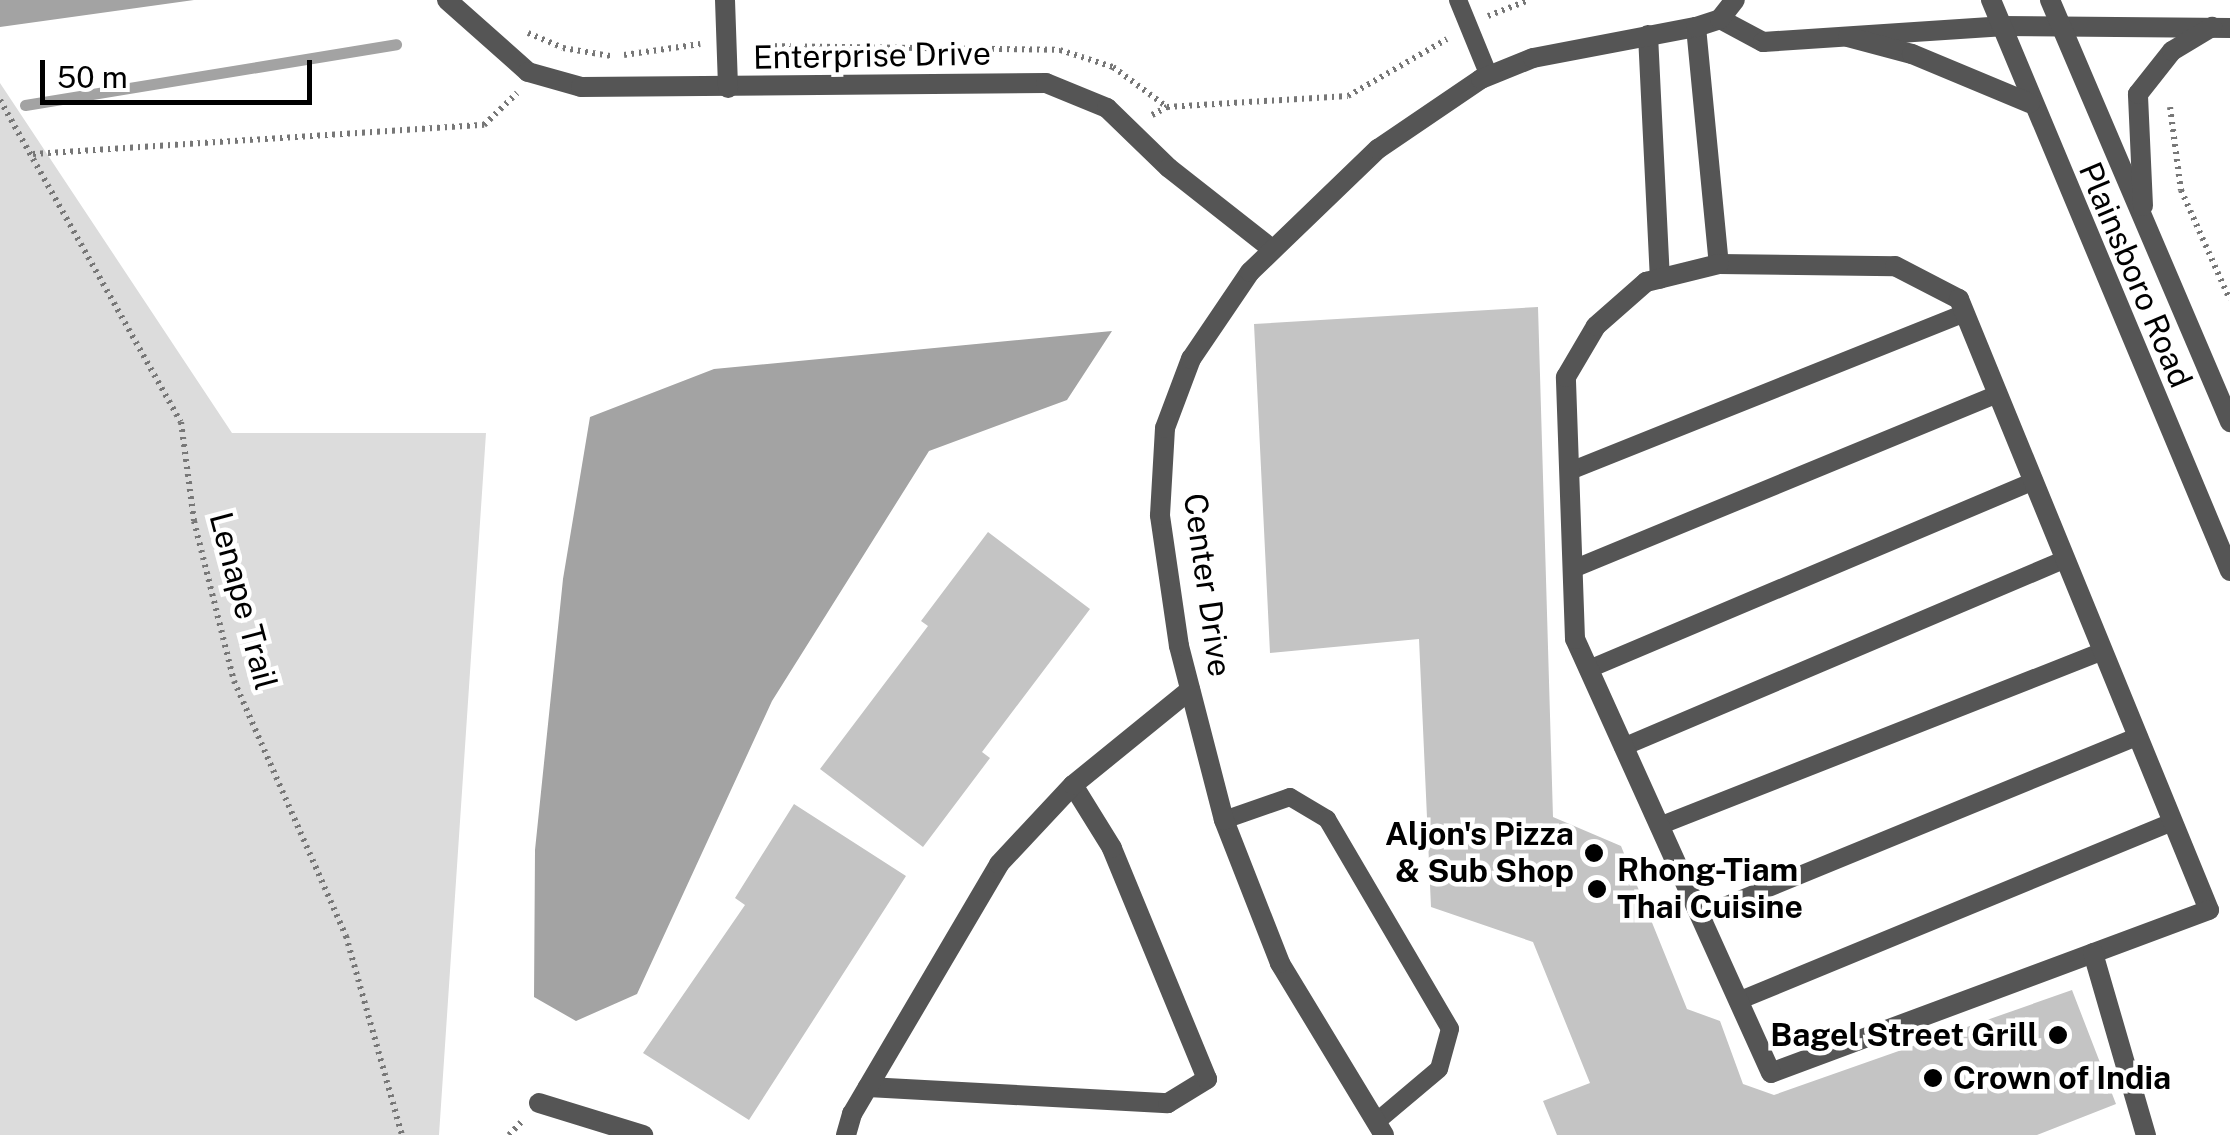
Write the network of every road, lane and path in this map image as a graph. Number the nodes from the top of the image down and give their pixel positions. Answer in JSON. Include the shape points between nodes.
{"nodes":[{"id":1,"x":447,"y":0,"type":"edge"},
{"id":2,"x":725,"y":0,"type":"edge"},
{"id":3,"x":1458,"y":0,"type":"edge"},
{"id":4,"x":1529,"y":0,"type":"edge"},
{"id":5,"x":1735,"y":0,"type":"edge"},
{"id":6,"x":1990,"y":0,"type":"edge"},
{"id":7,"x":2050,"y":0,"type":"edge"},
{"id":8,"x":1720,"y":19,"type":"junction"},
{"id":9,"x":2060,"y":25,"type":"junction"},
{"id":10,"x":1696,"y":26,"type":"junction"},
{"id":11,"x":2001,"y":26,"type":"junction"},
{"id":12,"x":2221,"y":27,"type":"edge"},
{"id":13,"x":516,"y":28,"type":"dead end"},
{"id":14,"x":1468,"y":28,"type":"junction"},
{"id":15,"x":1648,"y":36,"type":"junction"},
{"id":16,"x":1848,"y":37,"type":"junction"},
{"id":17,"x":543,"y":39,"type":"junction"},
{"id":18,"x":722,"y":44,"type":"junction"},
{"id":19,"x":528,"y":72,"type":"junction"},
{"id":20,"x":1489,"y":76,"type":"junction"},
{"id":21,"x":728,"y":88,"type":"junction"},
{"id":22,"x":0,"y":100,"type":"edge"},
{"id":23,"x":2030,"y":103,"type":"junction"},
{"id":24,"x":1167,"y":106,"type":"junction"},
{"id":25,"x":1128,"y":128,"type":"junction"},
{"id":26,"x":33,"y":154,"type":"junction"},
{"id":27,"x":2144,"y":224,"type":"junction"},
{"id":28,"x":1272,"y":249,"type":"junction"},
{"id":29,"x":1719,"y":264,"type":"junction"},
{"id":30,"x":1660,"y":279,"type":"junction"},
{"id":31,"x":1965,"y":313,"type":"junction"},
{"id":32,"x":1998,"y":394,"type":"junction"},
{"id":33,"x":2230,"y":422,"type":"edge"},
{"id":34,"x":1570,"y":470,"type":"junction"},
{"id":35,"x":2034,"y":481,"type":"junction"},
{"id":36,"x":2066,"y":559,"type":"junction"},
{"id":37,"x":1573,"y":568,"type":"junction"},
{"id":38,"x":2230,"y":571,"type":"edge"},
{"id":39,"x":2103,"y":651,"type":"junction"},
{"id":40,"x":1589,"y":669,"type":"junction"},
{"id":41,"x":1190,"y":690,"type":"junction"},
{"id":42,"x":2138,"y":736,"type":"junction"},
{"id":43,"x":1624,"y":747,"type":"junction"},
{"id":44,"x":1073,"y":785,"type":"junction"},
{"id":45,"x":1224,"y":820,"type":"junction"},
{"id":46,"x":2173,"y":822,"type":"junction"},
{"id":47,"x":1660,"y":826,"type":"junction"},
{"id":48,"x":1700,"y":916,"type":"junction"},
{"id":49,"x":2093,"y":953,"type":"junction"},
{"id":50,"x":1738,"y":1001,"type":"junction"},
{"id":51,"x":868,"y":1087,"type":"junction"},
{"id":52,"x":538,"y":1103,"type":"dead end"},
{"id":53,"x":1380,"y":1128,"type":"edge"},
{"id":54,"x":402,"y":1135,"type":"edge"},
{"id":55,"x":643,"y":1135,"type":"edge"},
{"id":56,"x":846,"y":1135,"type":"edge"},
{"id":57,"x":2146,"y":1135,"type":"edge"}],
"edges":[{"from":1,"to":19,"type":"street","name":"Enterprise Drive"},
{"from":2,"to":18,"type":"street"},
{"from":3,"to":14,"type":"lane"},
{"from":4,"to":14,"type":"path"},
{"from":5,"to":8,"type":"street"},
{"from":6,"to":11,"type":"street","name":"Plainsboro Road"},
{"from":7,"to":9,"type":"street","name":"Plainsboro Road"},
{"from":8,"to":10,"type":"street","name":"Center Drive"},
{"from":8,"to":16,"type":"street","via":[[1763,42]]},
{"from":9,"to":11,"type":"street"},
{"from":9,"to":12,"type":"street"},
{"from":9,"to":27,"type":"street","name":"Plainsboro Road"},
{"from":10,"to":15,"type":"street","name":"Center Drive"},
{"from":10,"to":29,"type":"street"},
{"from":11,"to":16,"type":"street"},
{"from":11,"to":23,"type":"street","name":"Plainsboro Road"},
{"from":12,"to":27,"type":"street","via":[[2172,51],[2138,94]]},
{"from":13,"to":17,"type":"path"},
{"from":14,"to":20,"type":"lane"},
{"from":14,"to":24,"type":"path","via":[[1348,96]]},
{"from":15,"to":20,"type":"street","name":"Center Drive","via":[[1533,58]]},
{"from":15,"to":30,"type":"street"},
{"from":16,"to":23,"type":"street","via":[[1912,54]]},
{"from":17,"to":18,"type":"path","via":[[612,56],[677,43]]},
{"from":17,"to":19,"type":"path"},
{"from":18,"to":21,"type":"street"},
{"from":18,"to":24,"type":"path","via":[[1060,50],[1113,67]]},
{"from":19,"to":21,"type":"street","name":"Enterprise Drive","via":[[581,87]]},
{"from":19,"to":26,"type":"path","via":[[512,100],[484,125]]},
{"from":20,"to":28,"type":"street","name":"Center Drive","via":[[1378,148]]},
{"from":21,"to":25,"type":"street","name":"Enterprise Drive","via":[[1046,83],[1107,108]]},
{"from":22,"to":26,"type":"path","name":"Lenape Trail"},
{"from":23,"to":38,"type":"street","name":"Plainsboro Road"},
{"from":24,"to":25,"type":"path"},
{"from":25,"to":28,"type":"street","name":"Enterprise Drive"},
{"from":26,"to":54,"type":"path","name":"Lenape Trail","via":[[181,422],[194,521],[234,681],[346,936]]},
{"from":27,"to":33,"type":"street","name":"Plainsboro Road"},
{"from":28,"to":41,"type":"street","name":"Center Drive","via":[[1191,359],[1165,428],[1160,514]]},
{"from":29,"to":30,"type":"street"},
{"from":29,"to":31,"type":"street","via":[[1895,266],[1959,298]]},
{"from":30,"to":34,"type":"street","via":[[1646,282],[1596,326],[1566,377]]},
{"from":31,"to":32,"type":"street"},
{"from":31,"to":34,"type":"lane"},
{"from":32,"to":35,"type":"street"},
{"from":32,"to":37,"type":"lane"},
{"from":34,"to":37,"type":"street"},
{"from":35,"to":36,"type":"street"},
{"from":35,"to":40,"type":"lane"},
{"from":36,"to":39,"type":"street"},
{"from":36,"to":43,"type":"lane"},
{"from":37,"to":40,"type":"street","via":[[1575,640]]},
{"from":39,"to":42,"type":"street"},
{"from":39,"to":47,"type":"lane"},
{"from":40,"to":43,"type":"street"},
{"from":41,"to":44,"type":"street"},
{"from":41,"to":45,"type":"street","name":"Center Drive"},
{"from":42,"to":46,"type":"street"},
{"from":42,"to":48,"type":"lane"},
{"from":43,"to":47,"type":"street"},
{"from":44,"to":51,"type":"street","via":[[998,864]]},
{"from":44,"to":51,"type":"street","via":[[1112,848],[1207,1079],[1168,1104]]},
{"from":45,"to":53,"type":"street","name":"Center Drive","via":[[1280,962]]},
{"from":45,"to":53,"type":"lane","via":[[1290,797],[1327,820],[1450,1028],[1439,1069]]},
{"from":46,"to":49,"type":"street","via":[[2209,910]]},
{"from":46,"to":50,"type":"lane"},
{"from":47,"to":48,"type":"street"},
{"from":48,"to":50,"type":"street"},
{"from":49,"to":50,"type":"street","via":[[1771,1073]]},
{"from":49,"to":57,"type":"street"},
{"from":51,"to":56,"type":"street"},
{"from":52,"to":55,"type":"street"}]}
